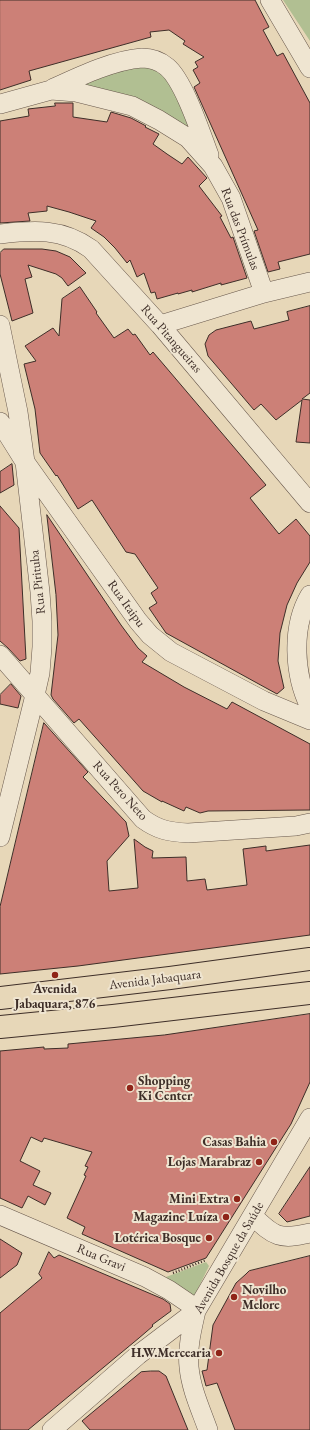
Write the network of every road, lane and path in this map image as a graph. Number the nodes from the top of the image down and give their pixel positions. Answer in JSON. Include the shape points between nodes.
{"nodes":[{"id":1,"x":270,"y":0,"type":"edge"},
{"id":2,"x":310,"y":68,"type":"edge"},
{"id":3,"x":51,"y":90,"type":"junction"},
{"id":4,"x":0,"y":104,"type":"edge"},
{"id":5,"x":213,"y":166,"type":"junction"},
{"id":6,"x":0,"y":234,"type":"edge"},
{"id":7,"x":310,"y":282,"type":"edge"},
{"id":8,"x":264,"y":293,"type":"junction"},
{"id":9,"x":0,"y":325,"type":"edge"},
{"id":10,"x":160,"y":325,"type":"junction"},
{"id":11,"x":0,"y":422,"type":"edge"},
{"id":12,"x":25,"y":462,"type":"junction"},
{"id":13,"x":310,"y":503,"type":"edge"},
{"id":14,"x":310,"y":595,"type":"edge"},
{"id":15,"x":0,"y":655,"type":"edge"},
{"id":16,"x":35,"y":695,"type":"junction"},
{"id":17,"x":310,"y":707,"type":"edge"},
{"id":18,"x":310,"y":720,"type":"edge"},
{"id":19,"x":310,"y":823,"type":"edge"},
{"id":20,"x":0,"y":837,"type":"edge"},
{"id":21,"x":310,"y":959,"type":"edge"},
{"id":22,"x":310,"y":993,"type":"edge"},
{"id":23,"x":0,"y":998,"type":"edge"},
{"id":24,"x":0,"y":1027,"type":"edge"},
{"id":25,"x":310,"y":1118,"type":"edge"},
{"id":26,"x":0,"y":1215,"type":"edge"},
{"id":27,"x":252,"y":1216,"type":"junction"},
{"id":28,"x":310,"y":1234,"type":"edge"},
{"id":29,"x":222,"y":1266,"type":"junction"},
{"id":30,"x":152,"y":1281,"type":"junction"},
{"id":31,"x":197,"y":1310,"type":"junction"},
{"id":32,"x":52,"y":1430,"type":"edge"},
{"id":33,"x":208,"y":1430,"type":"edge"}],
"edges":[{"from":1,"to":2,"type":"street"},
{"from":3,"to":4,"type":"street","name":"Rua das Prímulas"},
{"from":3,"to":5,"type":"street","name":"Rua das Prímulas","via":[[76,92],[132,106],[188,138]]},
{"from":3,"to":5,"type":"street","name":"Rua das Prímulas","via":[[92,71],[129,60],[153,59],[168,67],[180,84]]},
{"from":5,"to":8,"type":"street","name":"Rua das Prímulas","via":[[231,198]]},
{"from":6,"to":10,"type":"street","name":"Rua Pitangueiras","via":[[50,232],[80,241],[101,259]]},
{"from":7,"to":8,"type":"street"},
{"from":8,"to":10,"type":"street"},
{"from":9,"to":12,"type":"street","name":"Rua Pirituba","via":[[18,412]]},
{"from":10,"to":13,"type":"street","name":"Rua Pitangueiras"},
{"from":11,"to":12,"type":"street","name":"Rua Itaipu"},
{"from":12,"to":16,"type":"street","name":"Rua Pirituba","via":[[42,621],[40,673]]},
{"from":12,"to":18,"type":"street","name":"Rua Itaipu","via":[[138,621],[159,644],[264,701]]},
{"from":14,"to":17,"type":"street","via":[[304,608],[297,642],[298,670]]},
{"from":15,"to":16,"type":"street","name":"Rua Pero Neto"},
{"from":16,"to":19,"type":"street","name":"Rua Pero Neto","via":[[143,819],[156,827],[188,833]]},
{"from":16,"to":20,"type":"street","name":"Rua Pirituba"},
{"from":21,"to":23,"type":"main road","name":"Avenida Jabaquara"},
{"from":22,"to":24,"type":"main road"},
{"from":25,"to":27,"type":"street","name":"Avenida Bosque da Saúde"},
{"from":26,"to":30,"type":"street","name":"Rua Gravi"},
{"from":27,"to":28,"type":"street","via":[[273,1234],[291,1237]]},
{"from":27,"to":29,"type":"street","name":"Avenida Bosque da Saúde"},
{"from":29,"to":30,"type":"path","via":[[208,1259]]},
{"from":29,"to":31,"type":"street","name":"Avenida Bosque da Saúde"},
{"from":30,"to":31,"type":"street","name":"Rua Gravi"},
{"from":31,"to":32,"type":"street","via":[[138,1355]]},
{"from":31,"to":33,"type":"street","name":"Avenida Bosque da Saúde","via":[[191,1336],[189,1365],[191,1379]]}]}
